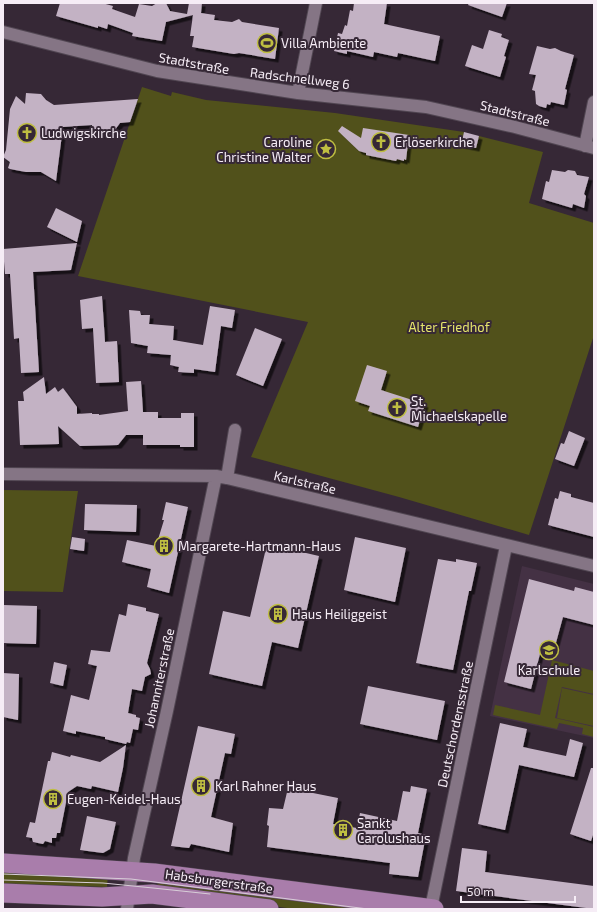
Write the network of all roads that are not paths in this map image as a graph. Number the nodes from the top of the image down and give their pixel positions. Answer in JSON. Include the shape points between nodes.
{"nodes":[{"id":1,"x":316,"y":3,"type":"edge"},
{"id":2,"x":3,"y":33,"type":"edge"},
{"id":3,"x":298,"y":93,"type":"junction"},
{"id":4,"x":594,"y":102,"type":"edge"},
{"id":5,"x":590,"y":147,"type":"edge"},
{"id":6,"x":235,"y":430,"type":"dead end"},
{"id":7,"x":3,"y":474,"type":"edge"},
{"id":8,"x":222,"y":477,"type":"junction"},
{"id":9,"x":506,"y":546,"type":"junction"},
{"id":10,"x":594,"y":566,"type":"edge"},
{"id":11,"x":3,"y":863,"type":"edge"},
{"id":12,"x":130,"y":890,"type":"edge"},
{"id":13,"x":3,"y":893,"type":"edge"},
{"id":14,"x":269,"y":909,"type":"edge"},
{"id":15,"x":433,"y":909,"type":"edge"}],
"edges":[{"from":1,"to":3,"type":"street"},
{"from":2,"to":3,"type":"street","name":"Stadtstraße","via":[[156,71]]},
{"from":3,"to":5,"type":"street","name":"Stadtstraße","via":[[426,107]]},
{"from":4,"to":5,"type":"street"},
{"from":6,"to":8,"type":"street","name":"Johanniterstraße"},
{"from":7,"to":8,"type":"street","name":"Karlstraße"},
{"from":8,"to":9,"type":"street","name":"Karlstraße"},
{"from":8,"to":12,"type":"street","name":"Johanniterstraße","via":[[134,858]]},
{"from":9,"to":10,"type":"street","name":"Karlstraße"},
{"from":9,"to":15,"type":"street","name":"Deutschordensstraße"},
{"from":11,"to":12,"type":"main road","name":"Habsburgerstraße"},
{"from":12,"to":13,"type":"main road","name":"Habsburgerstraße","via":[[102,897]]},
{"from":12,"to":14,"type":"main road","name":"Habsburgerstraße"},
{"from":12,"to":15,"type":"main road","name":"Habsburgerstraße","via":[[154,873]]}]}
